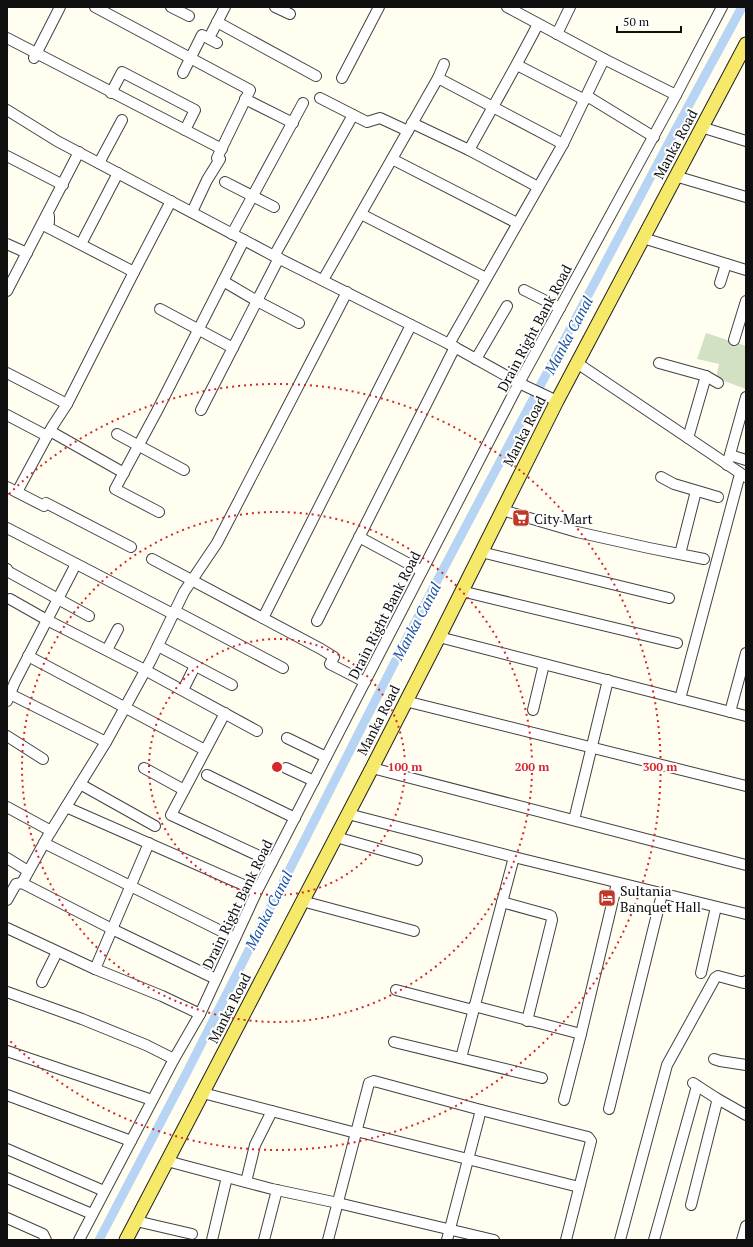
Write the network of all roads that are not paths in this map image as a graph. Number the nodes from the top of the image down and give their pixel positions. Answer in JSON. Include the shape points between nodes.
{"nodes":[{"id":1,"x":60,"y":7,"type":"edge"},
{"id":2,"x":95,"y":7,"type":"edge"},
{"id":3,"x":171,"y":7,"type":"edge"},
{"id":4,"x":225,"y":7,"type":"edge"},
{"id":5,"x":275,"y":7,"type":"edge"},
{"id":6,"x":379,"y":7,"type":"edge"},
{"id":7,"x":507,"y":7,"type":"edge"},
{"id":8,"x":570,"y":7,"type":"edge"},
{"id":9,"x":722,"y":7,"type":"edge"},
{"id":10,"x":290,"y":14,"type":"dead end"},
{"id":11,"x":189,"y":16,"type":"dead end"},
{"id":12,"x":217,"y":22,"type":"junction"},
{"id":13,"x":538,"y":24,"type":"junction"},
{"id":14,"x":557,"y":34,"type":"junction"},
{"id":15,"x":7,"y":38,"type":"edge"},
{"id":16,"x":746,"y":44,"type":"edge"},
{"id":17,"x":35,"y":56,"type":"junction"},
{"id":18,"x":190,"y":58,"type":"junction"},
{"id":19,"x":604,"y":59,"type":"junction"},
{"id":20,"x":444,"y":64,"type":"dead end"},
{"id":21,"x":517,"y":65,"type":"junction"},
{"id":22,"x":183,"y":73,"type":"dead end"},
{"id":23,"x":316,"y":76,"type":"dead end"},
{"id":24,"x":342,"y":78,"type":"dead end"},
{"id":25,"x":438,"y":78,"type":"junction"},
{"id":26,"x":112,"y":93,"type":"junction"},
{"id":27,"x":676,"y":95,"type":"junction"},
{"id":28,"x":320,"y":98,"type":"dead end"},
{"id":29,"x":586,"y":98,"type":"junction"},
{"id":30,"x":245,"y":99,"type":"junction"},
{"id":31,"x":303,"y":103,"type":"dead end"},
{"id":32,"x":492,"y":107,"type":"junction"},
{"id":33,"x":7,"y":110,"type":"edge"},
{"id":34,"x":353,"y":115,"type":"junction"},
{"id":35,"x":122,"y":120,"type":"dead end"},
{"id":36,"x":293,"y":123,"type":"junction"},
{"id":37,"x":410,"y":127,"type":"junction"},
{"id":38,"x":701,"y":127,"type":"junction"},
{"id":39,"x":185,"y":130,"type":"junction"},
{"id":40,"x":654,"y":137,"type":"junction"},
{"id":41,"x":746,"y":141,"type":"edge"},
{"id":42,"x":563,"y":144,"type":"junction"},
{"id":43,"x":222,"y":149,"type":"junction"},
{"id":44,"x":469,"y":150,"type":"junction"},
{"id":45,"x":79,"y":152,"type":"junction"},
{"id":46,"x":7,"y":156,"type":"edge"},
{"id":47,"x":392,"y":159,"type":"junction"},
{"id":48,"x":99,"y":162,"type":"junction"},
{"id":49,"x":118,"y":173,"type":"junction"},
{"id":50,"x":675,"y":176,"type":"junction"},
{"id":51,"x":225,"y":182,"type":"dead end"},
{"id":52,"x":63,"y":185,"type":"junction"},
{"id":53,"x":538,"y":187,"type":"junction"},
{"id":54,"x":253,"y":196,"type":"junction"},
{"id":55,"x":746,"y":198,"type":"edge"},
{"id":56,"x":171,"y":201,"type":"junction"},
{"id":57,"x":274,"y":208,"type":"dead end"},
{"id":58,"x":48,"y":212,"type":"junction"},
{"id":59,"x":192,"y":212,"type":"junction"},
{"id":60,"x":361,"y":214,"type":"junction"},
{"id":61,"x":517,"y":223,"type":"junction"},
{"id":62,"x":232,"y":234,"type":"junction"},
{"id":63,"x":643,"y":238,"type":"junction"},
{"id":64,"x":244,"y":240,"type":"junction"},
{"id":65,"x":7,"y":244,"type":"edge"},
{"id":66,"x":81,"y":244,"type":"junction"},
{"id":67,"x":27,"y":254,"type":"junction"},
{"id":68,"x":276,"y":257,"type":"junction"},
{"id":69,"x":726,"y":264,"type":"junction"},
{"id":70,"x":746,"y":270,"type":"edge"},
{"id":71,"x":134,"y":272,"type":"junction"},
{"id":72,"x":486,"y":278,"type":"junction"},
{"id":73,"x":323,"y":280,"type":"junction"},
{"id":74,"x":223,"y":281,"type":"junction"},
{"id":75,"x":720,"y":283,"type":"dead end"},
{"id":76,"x":524,"y":290,"type":"dead end"},
{"id":77,"x":7,"y":291,"type":"edge"},
{"id":78,"x":347,"y":292,"type":"junction"},
{"id":79,"x":257,"y":301,"type":"junction"},
{"id":80,"x":746,"y":301,"type":"edge"},
{"id":81,"x":507,"y":306,"type":"dead end"},
{"id":82,"x":560,"y":308,"type":"junction"},
{"id":83,"x":160,"y":309,"type":"dead end"},
{"id":84,"x":299,"y":323,"type":"dead end"},
{"id":85,"x":411,"y":325,"type":"junction"},
{"id":86,"x":198,"y":330,"type":"junction"},
{"id":87,"x":734,"y":340,"type":"dead end"},
{"id":88,"x":452,"y":346,"type":"junction"},
{"id":89,"x":233,"y":348,"type":"junction"},
{"id":90,"x":476,"y":359,"type":"junction"},
{"id":91,"x":577,"y":363,"type":"junction"},
{"id":92,"x":659,"y":363,"type":"dead end"},
{"id":93,"x":7,"y":373,"type":"edge"},
{"id":94,"x":706,"y":376,"type":"junction"},
{"id":95,"x":519,"y":383,"type":"junction"},
{"id":96,"x":718,"y":383,"type":"dead end"},
{"id":97,"x":746,"y":397,"type":"edge"},
{"id":98,"x":557,"y":401,"type":"junction"},
{"id":99,"x":67,"y":404,"type":"junction"},
{"id":100,"x":201,"y":410,"type":"dead end"},
{"id":101,"x":744,"y":414,"type":"edge"},
{"id":102,"x":7,"y":415,"type":"edge"},
{"id":103,"x":48,"y":434,"type":"junction"},
{"id":104,"x":117,"y":434,"type":"dead end"},
{"id":105,"x":688,"y":438,"type":"junction"},
{"id":106,"x":139,"y":446,"type":"junction"},
{"id":107,"x":730,"y":455,"type":"junction"},
{"id":108,"x":746,"y":460,"type":"edge"},
{"id":109,"x":727,"y":465,"type":"junction"},
{"id":110,"x":184,"y":470,"type":"dead end"},
{"id":111,"x":124,"y":473,"type":"junction"},
{"id":112,"x":743,"y":476,"type":"edge"},
{"id":113,"x":661,"y":477,"type":"dead end"},
{"id":114,"x":7,"y":487,"type":"edge"},
{"id":115,"x":696,"y":491,"type":"junction"},
{"id":116,"x":17,"y":492,"type":"junction"},
{"id":117,"x":718,"y":497,"type":"dead end"},
{"id":118,"x":502,"y":510,"type":"junction"},
{"id":119,"x":159,"y":512,"type":"dead end"},
{"id":120,"x":7,"y":528,"type":"edge"},
{"id":121,"x":359,"y":537,"type":"junction"},
{"id":122,"x":131,"y":547,"type":"dead end"},
{"id":123,"x":481,"y":552,"type":"junction"},
{"id":124,"x":680,"y":554,"type":"junction"},
{"id":125,"x":152,"y":559,"type":"dead end"},
{"id":126,"x":704,"y":559,"type":"dead end"},
{"id":127,"x":76,"y":564,"type":"junction"},
{"id":128,"x":7,"y":569,"type":"edge"},
{"id":129,"x":422,"y":570,"type":"junction"},
{"id":130,"x":192,"y":581,"type":"junction"},
{"id":131,"x":461,"y":591,"type":"junction"},
{"id":132,"x":669,"y":598,"type":"dead end"},
{"id":133,"x":58,"y":599,"type":"junction"},
{"id":134,"x":10,"y":600,"type":"dead end"},
{"id":135,"x":174,"y":612,"type":"junction"},
{"id":136,"x":89,"y":616,"type":"dead end"},
{"id":137,"x":264,"y":618,"type":"junction"},
{"id":138,"x":47,"y":620,"type":"junction"},
{"id":139,"x":317,"y":621,"type":"dead end"},
{"id":140,"x":118,"y":629,"type":"dead end"},
{"id":141,"x":439,"y":637,"type":"junction"},
{"id":142,"x":676,"y":643,"type":"dead end"},
{"id":143,"x":158,"y":646,"type":"junction"},
{"id":144,"x":107,"y":650,"type":"junction"},
{"id":145,"x":746,"y":653,"type":"edge"},
{"id":146,"x":28,"y":656,"type":"junction"},
{"id":147,"x":544,"y":664,"type":"junction"},
{"id":148,"x":195,"y":666,"type":"junction"},
{"id":149,"x":283,"y":668,"type":"dead end"},
{"id":150,"x":145,"y":670,"type":"junction"},
{"id":151,"x":11,"y":680,"type":"edge"},
{"id":152,"x":608,"y":680,"type":"junction"},
{"id":153,"x":365,"y":682,"type":"junction"},
{"id":154,"x":232,"y":685,"type":"dead end"},
{"id":155,"x":182,"y":690,"type":"junction"},
{"id":156,"x":9,"y":697,"type":"edge"},
{"id":157,"x":680,"y":699,"type":"junction"},
{"id":158,"x":405,"y":701,"type":"junction"},
{"id":159,"x":124,"y":708,"type":"junction"},
{"id":160,"x":533,"y":710,"type":"dead end"},
{"id":161,"x":730,"y":712,"type":"junction"},
{"id":162,"x":225,"y":713,"type":"junction"},
{"id":163,"x":746,"y":716,"type":"edge"},
{"id":164,"x":258,"y":731,"type":"dead end"},
{"id":165,"x":7,"y":736,"type":"edge"},
{"id":166,"x":288,"y":738,"type":"dead end"},
{"id":167,"x":106,"y":742,"type":"junction"},
{"id":168,"x":591,"y":747,"type":"junction"},
{"id":169,"x":205,"y":750,"type":"junction"},
{"id":170,"x":326,"y":757,"type":"junction"},
{"id":171,"x":43,"y":759,"type":"dead end"},
{"id":172,"x":144,"y":768,"type":"dead end"},
{"id":173,"x":286,"y":768,"type":"dead end"},
{"id":174,"x":372,"y":768,"type":"junction"},
{"id":175,"x":207,"y":775,"type":"dead end"},
{"id":176,"x":314,"y":781,"type":"junction"},
{"id":177,"x":80,"y":784,"type":"junction"},
{"id":178,"x":746,"y":786,"type":"edge"},
{"id":179,"x":184,"y":790,"type":"junction"},
{"id":180,"x":7,"y":807,"type":"edge"},
{"id":181,"x":66,"y":807,"type":"junction"},
{"id":182,"x":348,"y":814,"type":"junction"},
{"id":183,"x":295,"y":818,"type":"junction"},
{"id":184,"x":574,"y":820,"type":"junction"},
{"id":185,"x":155,"y":826,"type":"dead end"},
{"id":186,"x":51,"y":832,"type":"junction"},
{"id":187,"x":336,"y":837,"type":"junction"},
{"id":188,"x":44,"y":843,"type":"junction"},
{"id":189,"x":149,"y":843,"type":"junction"},
{"id":190,"x":514,"y":857,"type":"junction"},
{"id":191,"x":7,"y":858,"type":"edge"},
{"id":192,"x":417,"y":860,"type":"dead end"},
{"id":193,"x":272,"y":862,"type":"junction"},
{"id":194,"x":746,"y":863,"type":"edge"},
{"id":195,"x":28,"y":871,"type":"junction"},
{"id":196,"x":22,"y":883,"type":"junction"},
{"id":197,"x":617,"y":883,"type":"junction"},
{"id":198,"x":130,"y":886,"type":"junction"},
{"id":199,"x":257,"y":891,"type":"junction"},
{"id":200,"x":662,"y":894,"type":"junction"},
{"id":201,"x":7,"y":900,"type":"edge"},
{"id":202,"x":302,"y":901,"type":"junction"},
{"id":203,"x":502,"y":902,"type":"junction"},
{"id":204,"x":716,"y":907,"type":"junction"},
{"id":205,"x":746,"y":914,"type":"edge"},
{"id":206,"x":7,"y":928,"type":"edge"},
{"id":207,"x":112,"y":929,"type":"junction"},
{"id":208,"x":414,"y":931,"type":"dead end"},
{"id":209,"x":235,"y":938,"type":"junction"},
{"id":210,"x":57,"y":952,"type":"junction"},
{"id":211,"x":95,"y":969,"type":"junction"},
{"id":212,"x":701,"y":973,"type":"dead end"},
{"id":213,"x":216,"y":979,"type":"junction"},
{"id":214,"x":746,"y":981,"type":"edge"},
{"id":215,"x":42,"y":982,"type":"dead end"},
{"id":216,"x":396,"y":990,"type":"dead end"},
{"id":217,"x":7,"y":992,"type":"edge"},
{"id":218,"x":473,"y":1008,"type":"junction"},
{"id":219,"x":200,"y":1014,"type":"junction"},
{"id":220,"x":527,"y":1020,"type":"junction"},
{"id":221,"x":581,"y":1034,"type":"junction"},
{"id":222,"x":394,"y":1042,"type":"dead end"},
{"id":223,"x":7,"y":1051,"type":"edge"},
{"id":224,"x":461,"y":1058,"type":"junction"},
{"id":225,"x":174,"y":1059,"type":"junction"},
{"id":226,"x":714,"y":1059,"type":"dead end"},
{"id":227,"x":746,"y":1065,"type":"edge"},
{"id":228,"x":542,"y":1078,"type":"dead end"},
{"id":229,"x":203,"y":1093,"type":"junction"},
{"id":230,"x":7,"y":1095,"type":"edge"},
{"id":231,"x":716,"y":1098,"type":"junction"},
{"id":232,"x":152,"y":1100,"type":"junction"},
{"id":233,"x":564,"y":1100,"type":"dead end"},
{"id":234,"x":609,"y":1109,"type":"dead end"},
{"id":235,"x":481,"y":1110,"type":"junction"},
{"id":236,"x":272,"y":1111,"type":"junction"},
{"id":237,"x":746,"y":1115,"type":"edge"},
{"id":238,"x":356,"y":1132,"type":"junction"},
{"id":239,"x":131,"y":1141,"type":"junction"},
{"id":240,"x":7,"y":1149,"type":"edge"},
{"id":241,"x":468,"y":1159,"type":"junction"},
{"id":242,"x":167,"y":1161,"type":"junction"},
{"id":243,"x":227,"y":1177,"type":"junction"},
{"id":244,"x":7,"y":1178,"type":"edge"},
{"id":245,"x":246,"y":1182,"type":"junction"},
{"id":246,"x":579,"y":1187,"type":"junction"},
{"id":247,"x":277,"y":1190,"type":"junction"},
{"id":248,"x":104,"y":1191,"type":"junction"},
{"id":249,"x":338,"y":1203,"type":"junction"},
{"id":250,"x":691,"y":1205,"type":"dead end"},
{"id":251,"x":92,"y":1214,"type":"junction"},
{"id":252,"x":7,"y":1218,"type":"edge"},
{"id":253,"x":136,"y":1221,"type":"junction"},
{"id":254,"x":746,"y":1226,"type":"edge"},
{"id":255,"x":449,"y":1230,"type":"junction"},
{"id":256,"x":192,"y":1234,"type":"dead end"},
{"id":257,"x":46,"y":1240,"type":"edge"},
{"id":258,"x":79,"y":1240,"type":"edge"},
{"id":259,"x":126,"y":1240,"type":"edge"},
{"id":260,"x":212,"y":1240,"type":"edge"},
{"id":261,"x":264,"y":1240,"type":"edge"},
{"id":262,"x":328,"y":1240,"type":"edge"},
{"id":263,"x":447,"y":1240,"type":"edge"},
{"id":264,"x":494,"y":1240,"type":"edge"},
{"id":265,"x":566,"y":1240,"type":"edge"},
{"id":266,"x":620,"y":1240,"type":"edge"},
{"id":267,"x":654,"y":1240,"type":"edge"},
{"id":268,"x":742,"y":1240,"type":"edge"}],
"edges":[{"from":1,"to":17,"type":"street"},
{"from":2,"to":18,"type":"street"},
{"from":3,"to":11,"type":"street"},
{"from":4,"to":12,"type":"street"},
{"from":5,"to":10,"type":"street"},
{"from":6,"to":24,"type":"street"},
{"from":7,"to":13,"type":"street"},
{"from":8,"to":14,"type":"street"},
{"from":9,"to":27,"type":"street","name":"Drain Right Bank Road"},
{"from":12,"to":18,"type":"street","via":[[213,41],[202,35]]},
{"from":12,"to":23,"type":"street"},
{"from":13,"to":14,"type":"street"},
{"from":13,"to":21,"type":"street"},
{"from":14,"to":19,"type":"street"},
{"from":15,"to":17,"type":"street"},
{"from":16,"to":38,"type":"main road","name":"Manka Road"},
{"from":17,"to":26,"type":"street"},
{"from":18,"to":22,"type":"street"},
{"from":18,"to":30,"type":"street","via":[[250,90]]},
{"from":19,"to":27,"type":"street"},
{"from":19,"to":29,"type":"street"},
{"from":20,"to":25,"type":"street"},
{"from":21,"to":29,"type":"street"},
{"from":21,"to":32,"type":"street"},
{"from":25,"to":32,"type":"street"},
{"from":25,"to":37,"type":"street"},
{"from":26,"to":39,"type":"street"},
{"from":26,"to":39,"type":"street","via":[[122,72],[195,110]]},
{"from":27,"to":40,"type":"street","name":"Drain Right Bank Road"},
{"from":28,"to":34,"type":"street"},
{"from":29,"to":40,"type":"street"},
{"from":29,"to":42,"type":"street"},
{"from":30,"to":36,"type":"street"},
{"from":30,"to":43,"type":"street"},
{"from":31,"to":36,"type":"street"},
{"from":32,"to":42,"type":"street"},
{"from":32,"to":44,"type":"street"},
{"from":33,"to":45,"type":"street"},
{"from":34,"to":37,"type":"street","via":[[367,122],[380,118]]},
{"from":34,"to":68,"type":"street"},
{"from":35,"to":48,"type":"street"},
{"from":36,"to":54,"type":"street"},
{"from":37,"to":44,"type":"street"},
{"from":37,"to":47,"type":"street"},
{"from":38,"to":41,"type":"street"},
{"from":38,"to":50,"type":"main road","name":"Manka Road"},
{"from":39,"to":43,"type":"street"},
{"from":40,"to":82,"type":"street","name":"Drain Right Bank Road"},
{"from":42,"to":53,"type":"street"},
{"from":43,"to":59,"type":"street","via":[[217,158],[220,159]]},
{"from":44,"to":53,"type":"street"},
{"from":45,"to":48,"type":"street"},
{"from":45,"to":52,"type":"street"},
{"from":46,"to":52,"type":"street"},
{"from":47,"to":60,"type":"street"},
{"from":47,"to":61,"type":"street"},
{"from":48,"to":49,"type":"street"},
{"from":49,"to":56,"type":"street"},
{"from":49,"to":66,"type":"street"},
{"from":50,"to":55,"type":"street"},
{"from":50,"to":63,"type":"main road","name":"Manka Road"},
{"from":51,"to":54,"type":"street"},
{"from":52,"to":58,"type":"street"},
{"from":53,"to":61,"type":"street"},
{"from":54,"to":57,"type":"street"},
{"from":54,"to":62,"type":"street"},
{"from":56,"to":59,"type":"street"},
{"from":56,"to":71,"type":"street"},
{"from":58,"to":66,"type":"street","via":[[47,227]]},
{"from":58,"to":67,"type":"street"},
{"from":59,"to":62,"type":"street"},
{"from":60,"to":72,"type":"street"},
{"from":60,"to":73,"type":"street"},
{"from":61,"to":72,"type":"street"},
{"from":62,"to":64,"type":"street"},
{"from":63,"to":69,"type":"street"},
{"from":63,"to":91,"type":"main road","name":"Manka Road"},
{"from":64,"to":68,"type":"street"},
{"from":64,"to":74,"type":"street"},
{"from":65,"to":67,"type":"street"},
{"from":66,"to":71,"type":"street"},
{"from":67,"to":77,"type":"street"},
{"from":68,"to":73,"type":"street"},
{"from":68,"to":79,"type":"street"},
{"from":69,"to":70,"type":"street"},
{"from":69,"to":75,"type":"street"},
{"from":71,"to":99,"type":"street"},
{"from":72,"to":88,"type":"street"},
{"from":73,"to":78,"type":"street"},
{"from":74,"to":79,"type":"street"},
{"from":74,"to":86,"type":"street"},
{"from":76,"to":82,"type":"street"},
{"from":78,"to":85,"type":"street"},
{"from":78,"to":130,"type":"street","via":[[217,544]]},
{"from":79,"to":84,"type":"street"},
{"from":79,"to":89,"type":"street"},
{"from":80,"to":87,"type":"street"},
{"from":81,"to":90,"type":"street"},
{"from":82,"to":95,"type":"street","name":"Drain Right Bank Road"},
{"from":83,"to":86,"type":"street"},
{"from":85,"to":88,"type":"street"},
{"from":85,"to":137,"type":"street"},
{"from":86,"to":89,"type":"street"},
{"from":86,"to":106,"type":"street"},
{"from":88,"to":90,"type":"street"},
{"from":88,"to":121,"type":"street"},
{"from":89,"to":100,"type":"street"},
{"from":90,"to":95,"type":"street"},
{"from":91,"to":98,"type":"main road","name":"Manka Road"},
{"from":91,"to":105,"type":"street"},
{"from":92,"to":94,"type":"street"},
{"from":93,"to":99,"type":"street"},
{"from":94,"to":96,"type":"street"},
{"from":94,"to":105,"type":"street"},
{"from":95,"to":98,"type":"street"},
{"from":95,"to":129,"type":"street","name":"Drain Right Bank Road"},
{"from":97,"to":101,"type":"street"},
{"from":98,"to":118,"type":"main road","name":"Manka Road"},
{"from":99,"to":103,"type":"street"},
{"from":101,"to":107,"type":"street"},
{"from":102,"to":103,"type":"street"},
{"from":103,"to":111,"type":"street"},
{"from":103,"to":116,"type":"street"},
{"from":104,"to":106,"type":"street"},
{"from":105,"to":109,"type":"street"},
{"from":106,"to":110,"type":"street"},
{"from":106,"to":111,"type":"street"},
{"from":107,"to":108,"type":"street"},
{"from":107,"to":109,"type":"street"},
{"from":109,"to":112,"type":"street"},
{"from":111,"to":119,"type":"street","via":[[115,490]]},
{"from":112,"to":157,"type":"street"},
{"from":113,"to":115,"type":"street"},
{"from":114,"to":116,"type":"street"},
{"from":115,"to":117,"type":"street"},
{"from":115,"to":124,"type":"street"},
{"from":116,"to":122,"type":"street","via":[[44,506],[46,503]]},
{"from":118,"to":123,"type":"main road","name":"Manka Road"},
{"from":118,"to":124,"type":"street","via":[[577,532]]},
{"from":120,"to":127,"type":"street"},
{"from":121,"to":129,"type":"street"},
{"from":121,"to":139,"type":"street"},
{"from":123,"to":131,"type":"main road","name":"Manka Road"},
{"from":123,"to":132,"type":"street"},
{"from":124,"to":126,"type":"street"},
{"from":125,"to":130,"type":"street"},
{"from":127,"to":133,"type":"street"},
{"from":127,"to":135,"type":"street"},
{"from":128,"to":133,"type":"street"},
{"from":129,"to":153,"type":"street","name":"Drain Right Bank Road"},
{"from":130,"to":135,"type":"street"},
{"from":130,"to":137,"type":"street"},
{"from":131,"to":141,"type":"main road","name":"Manka Road"},
{"from":131,"to":142,"type":"street"},
{"from":133,"to":136,"type":"street"},
{"from":133,"to":138,"type":"street"},
{"from":134,"to":138,"type":"street"},
{"from":135,"to":143,"type":"street"},
{"from":135,"to":149,"type":"street"},
{"from":137,"to":153,"type":"street","via":[[334,657],[330,664]]},
{"from":138,"to":144,"type":"street"},
{"from":138,"to":146,"type":"street"},
{"from":140,"to":144,"type":"street"},
{"from":141,"to":147,"type":"street"},
{"from":141,"to":158,"type":"main road","name":"Manka Road"},
{"from":143,"to":148,"type":"street"},
{"from":143,"to":150,"type":"street"},
{"from":144,"to":150,"type":"street"},
{"from":145,"to":161,"type":"street"},
{"from":146,"to":151,"type":"street"},
{"from":146,"to":159,"type":"street"},
{"from":147,"to":152,"type":"street"},
{"from":147,"to":160,"type":"street"},
{"from":148,"to":154,"type":"street"},
{"from":148,"to":155,"type":"street"},
{"from":150,"to":155,"type":"street"},
{"from":150,"to":159,"type":"street"},
{"from":151,"to":156,"type":"street"},
{"from":152,"to":157,"type":"street"},
{"from":152,"to":168,"type":"street"},
{"from":153,"to":170,"type":"street","name":"Drain Right Bank Road"},
{"from":155,"to":162,"type":"street"},
{"from":156,"to":167,"type":"street"},
{"from":157,"to":161,"type":"street"},
{"from":158,"to":168,"type":"street"},
{"from":158,"to":174,"type":"main road","name":"Manka Road"},
{"from":159,"to":167,"type":"street"},
{"from":159,"to":169,"type":"street"},
{"from":161,"to":163,"type":"street"},
{"from":162,"to":164,"type":"street"},
{"from":162,"to":169,"type":"street"},
{"from":165,"to":171,"type":"street"},
{"from":166,"to":170,"type":"street"},
{"from":167,"to":177,"type":"street"},
{"from":168,"to":178,"type":"street"},
{"from":168,"to":184,"type":"street"},
{"from":169,"to":179,"type":"street"},
{"from":170,"to":176,"type":"street","name":"Drain Right Bank Road"},
{"from":172,"to":179,"type":"street"},
{"from":173,"to":176,"type":"street"},
{"from":174,"to":182,"type":"main road","name":"Manka Road"},
{"from":174,"to":184,"type":"street"},
{"from":175,"to":183,"type":"street"},
{"from":176,"to":183,"type":"street","name":"Drain Right Bank Road"},
{"from":177,"to":181,"type":"street"},
{"from":177,"to":185,"type":"street"},
{"from":179,"to":193,"type":"street","via":[[171,815]]},
{"from":180,"to":186,"type":"street"},
{"from":181,"to":186,"type":"street"},
{"from":181,"to":189,"type":"street"},
{"from":182,"to":187,"type":"main road","name":"Manka Road"},
{"from":182,"to":190,"type":"street"},
{"from":183,"to":193,"type":"street","name":"Drain Right Bank Road"},
{"from":184,"to":194,"type":"street"},
{"from":186,"to":188,"type":"street"},
{"from":187,"to":192,"type":"street"},
{"from":187,"to":202,"type":"main road","name":"Manka Road"},
{"from":188,"to":195,"type":"street"},
{"from":188,"to":198,"type":"street"},
{"from":189,"to":198,"type":"street"},
{"from":189,"to":199,"type":"street"},
{"from":190,"to":197,"type":"street"},
{"from":190,"to":203,"type":"street"},
{"from":191,"to":195,"type":"street"},
{"from":193,"to":199,"type":"street","name":"Drain Right Bank Road"},
{"from":195,"to":196,"type":"street"},
{"from":196,"to":201,"type":"street","via":[[16,884]]},
{"from":196,"to":207,"type":"street"},
{"from":197,"to":200,"type":"street"},
{"from":197,"to":221,"type":"street"},
{"from":198,"to":207,"type":"street"},
{"from":198,"to":209,"type":"street"},
{"from":199,"to":209,"type":"street","name":"Drain Right Bank Road"},
{"from":200,"to":204,"type":"street"},
{"from":200,"to":234,"type":"street"},
{"from":202,"to":208,"type":"street"},
{"from":202,"to":229,"type":"main road","name":"Manka Road"},
{"from":203,"to":218,"type":"street"},
{"from":203,"to":220,"type":"street","via":[[551,916],[552,920]]},
{"from":204,"to":205,"type":"street"},
{"from":204,"to":212,"type":"street"},
{"from":206,"to":210,"type":"street"},
{"from":207,"to":211,"type":"street"},
{"from":207,"to":213,"type":"street"},
{"from":209,"to":213,"type":"street","name":"Drain Right Bank Road"},
{"from":210,"to":211,"type":"street"},
{"from":210,"to":215,"type":"street"},
{"from":211,"to":219,"type":"street"},
{"from":213,"to":219,"type":"street","name":"Drain Right Bank Road"},
{"from":214,"to":266,"type":"street","via":[[745,983],[718,976],[715,978],[667,1065]]},
{"from":216,"to":218,"type":"street"},
{"from":217,"to":225,"type":"street","via":[[82,1019]]},
{"from":218,"to":220,"type":"street"},
{"from":218,"to":224,"type":"street"},
{"from":219,"to":225,"type":"street","name":"Drain Right Bank Road"},
{"from":220,"to":221,"type":"street"},
{"from":221,"to":233,"type":"street"},
{"from":222,"to":224,"type":"street"},
{"from":223,"to":232,"type":"street"},
{"from":224,"to":228,"type":"street"},
{"from":225,"to":232,"type":"street","name":"Drain Right Bank Road"},
{"from":226,"to":227,"type":"street"},
{"from":229,"to":236,"type":"street"},
{"from":229,"to":242,"type":"main road","name":"Manka Road"},
{"from":230,"to":239,"type":"street"},
{"from":231,"to":237,"type":"street"},
{"from":231,"to":250,"type":"street"},
{"from":231,"to":267,"type":"street","via":[[695,1085]]},
{"from":232,"to":239,"type":"street","name":"Drain Right Bank Road"},
{"from":235,"to":238,"type":"street","via":[[374,1081],[369,1083]]},
{"from":235,"to":241,"type":"street"},
{"from":235,"to":246,"type":"street","via":[[588,1137],[591,1141]]},
{"from":236,"to":238,"type":"street"},
{"from":236,"to":245,"type":"street","via":[[255,1145]]},
{"from":238,"to":241,"type":"street"},
{"from":238,"to":249,"type":"street"},
{"from":239,"to":248,"type":"street","name":"Drain Right Bank Road"},
{"from":240,"to":248,"type":"street"},
{"from":241,"to":246,"type":"street"},
{"from":241,"to":255,"type":"street"},
{"from":242,"to":243,"type":"street"},
{"from":242,"to":253,"type":"main road","name":"Manka Road"},
{"from":243,"to":245,"type":"street"},
{"from":243,"to":260,"type":"street"},
{"from":244,"to":251,"type":"street"},
{"from":245,"to":247,"type":"street"},
{"from":246,"to":265,"type":"street"},
{"from":247,"to":249,"type":"street"},
{"from":247,"to":261,"type":"street"},
{"from":248,"to":251,"type":"street","name":"Drain Right Bank Road"},
{"from":249,"to":255,"type":"street"},
{"from":249,"to":262,"type":"street"},
{"from":251,"to":258,"type":"street","name":"Drain Right Bank Road"},
{"from":252,"to":257,"type":"street","via":[[43,1234]]},
{"from":253,"to":256,"type":"street"},
{"from":253,"to":259,"type":"main road","name":"Manka Road"},
{"from":254,"to":268,"type":"street"},
{"from":255,"to":263,"type":"street"},
{"from":255,"to":264,"type":"street"}]}
